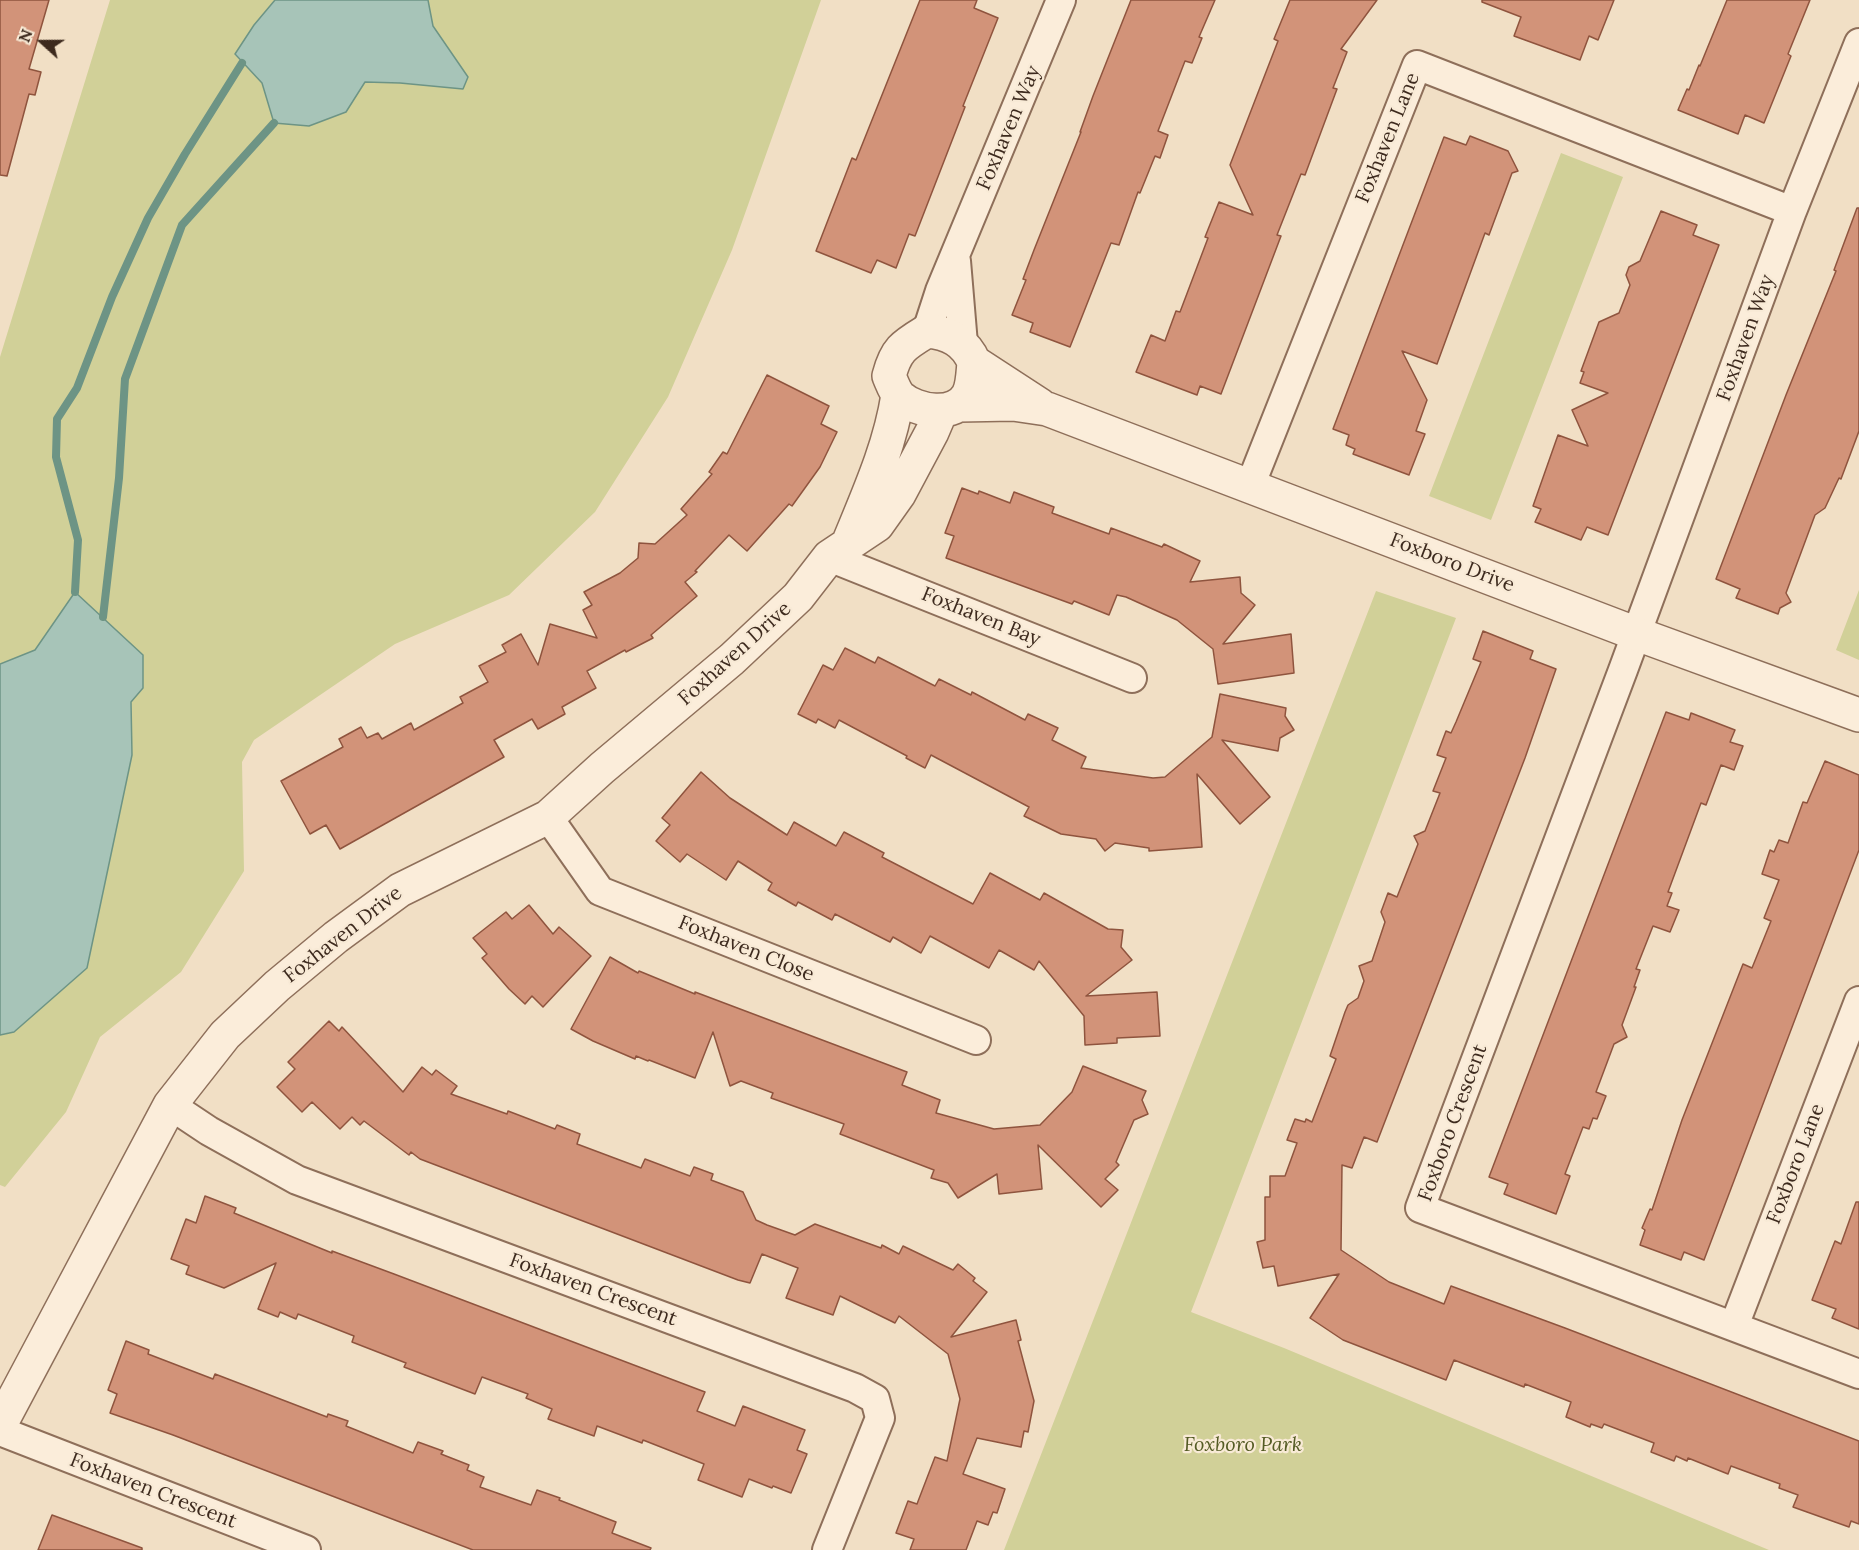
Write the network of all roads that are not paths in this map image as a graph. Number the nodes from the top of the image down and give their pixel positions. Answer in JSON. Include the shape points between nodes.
{"nodes":[{"id":1,"x":1061,"y":0,"type":"edge"},
{"id":2,"x":1859,"y":43,"type":"edge"},
{"id":3,"x":1792,"y":211,"type":"junction"},
{"id":4,"x":955,"y":256,"type":"junction"},
{"id":5,"x":927,"y":331,"type":"junction"},
{"id":6,"x":968,"y":353,"type":"junction"},
{"id":7,"x":898,"y":395,"type":"junction"},
{"id":8,"x":950,"y":408,"type":"junction"},
{"id":9,"x":1047,"y":410,"type":"junction"},
{"id":10,"x":1250,"y":486,"type":"junction"},
{"id":11,"x":838,"y":551,"type":"junction"},
{"id":12,"x":1636,"y":634,"type":"junction"},
{"id":13,"x":1132,"y":678,"type":"dead end"},
{"id":14,"x":1859,"y":715,"type":"edge"},
{"id":15,"x":548,"y":817,"type":"junction"},
{"id":16,"x":1859,"y":1001,"type":"edge"},
{"id":17,"x":976,"y":1040,"type":"dead end"},
{"id":18,"x":170,"y":1105,"type":"junction"},
{"id":19,"x":1734,"y":1326,"type":"junction"},
{"id":20,"x":1859,"y":1374,"type":"edge"},
{"id":21,"x":0,"y":1425,"type":"edge"},
{"id":22,"x":0,"y":1431,"type":"edge"},
{"id":23,"x":306,"y":1550,"type":"edge"},
{"id":24,"x":827,"y":1550,"type":"edge"}],
"edges":[{"from":1,"to":4,"type":"street","name":"Foxhaven Way"},
{"from":2,"to":3,"type":"street","name":"Foxhaven Way"},
{"from":3,"to":10,"type":"street","name":"Foxhaven Lane","via":[[1417,65]]},
{"from":3,"to":12,"type":"street","name":"Foxhaven Way"},
{"from":4,"to":5,"type":"street","name":"Foxhaven Way"},
{"from":4,"to":6,"type":"street","name":"Foxhaven Way"},
{"from":5,"to":6,"type":"street","via":[[943,332]]},
{"from":5,"to":7,"type":"street","via":[[903,346],[893,359],[888,376]]},
{"from":6,"to":8,"type":"street","via":[[968,395]]},
{"from":6,"to":9,"type":"street","name":"Foxboro Drive"},
{"from":7,"to":8,"type":"street","via":[[923,408]]},
{"from":7,"to":11,"type":"street","name":"Foxhaven Drive","via":[[884,453]]},
{"from":8,"to":9,"type":"street","name":"Foxboro Drive","via":[[1013,404]]},
{"from":8,"to":11,"type":"street","name":"Foxhaven Drive","via":[[877,525]]},
{"from":9,"to":10,"type":"street","name":"Foxboro Drive"},
{"from":10,"to":12,"type":"street","name":"Foxboro Drive"},
{"from":11,"to":13,"type":"street","name":"Foxhaven Bay"},
{"from":11,"to":15,"type":"street","name":"Foxhaven Drive","via":[[798,597],[732,659]]},
{"from":12,"to":14,"type":"street","name":"Foxboro Drive"},
{"from":12,"to":19,"type":"street","name":"Foxboro Crescent","via":[[1420,1208]]},
{"from":15,"to":17,"type":"street","name":"Foxhaven Close","via":[[600,891]]},
{"from":15,"to":18,"type":"street","name":"Foxhaven Drive","via":[[400,890],[336,937],[225,1035]]},
{"from":16,"to":19,"type":"street","name":"Foxboro Lane"},
{"from":18,"to":21,"type":"street","name":"Foxhaven Drive"},
{"from":18,"to":24,"type":"street","name":"Foxhaven Crescent","via":[[297,1180],[855,1388],[875,1399],[880,1418]]},
{"from":19,"to":20,"type":"street","name":"Foxboro Crescent"},
{"from":22,"to":23,"type":"street","name":"Foxhaven Crescent"}]}
